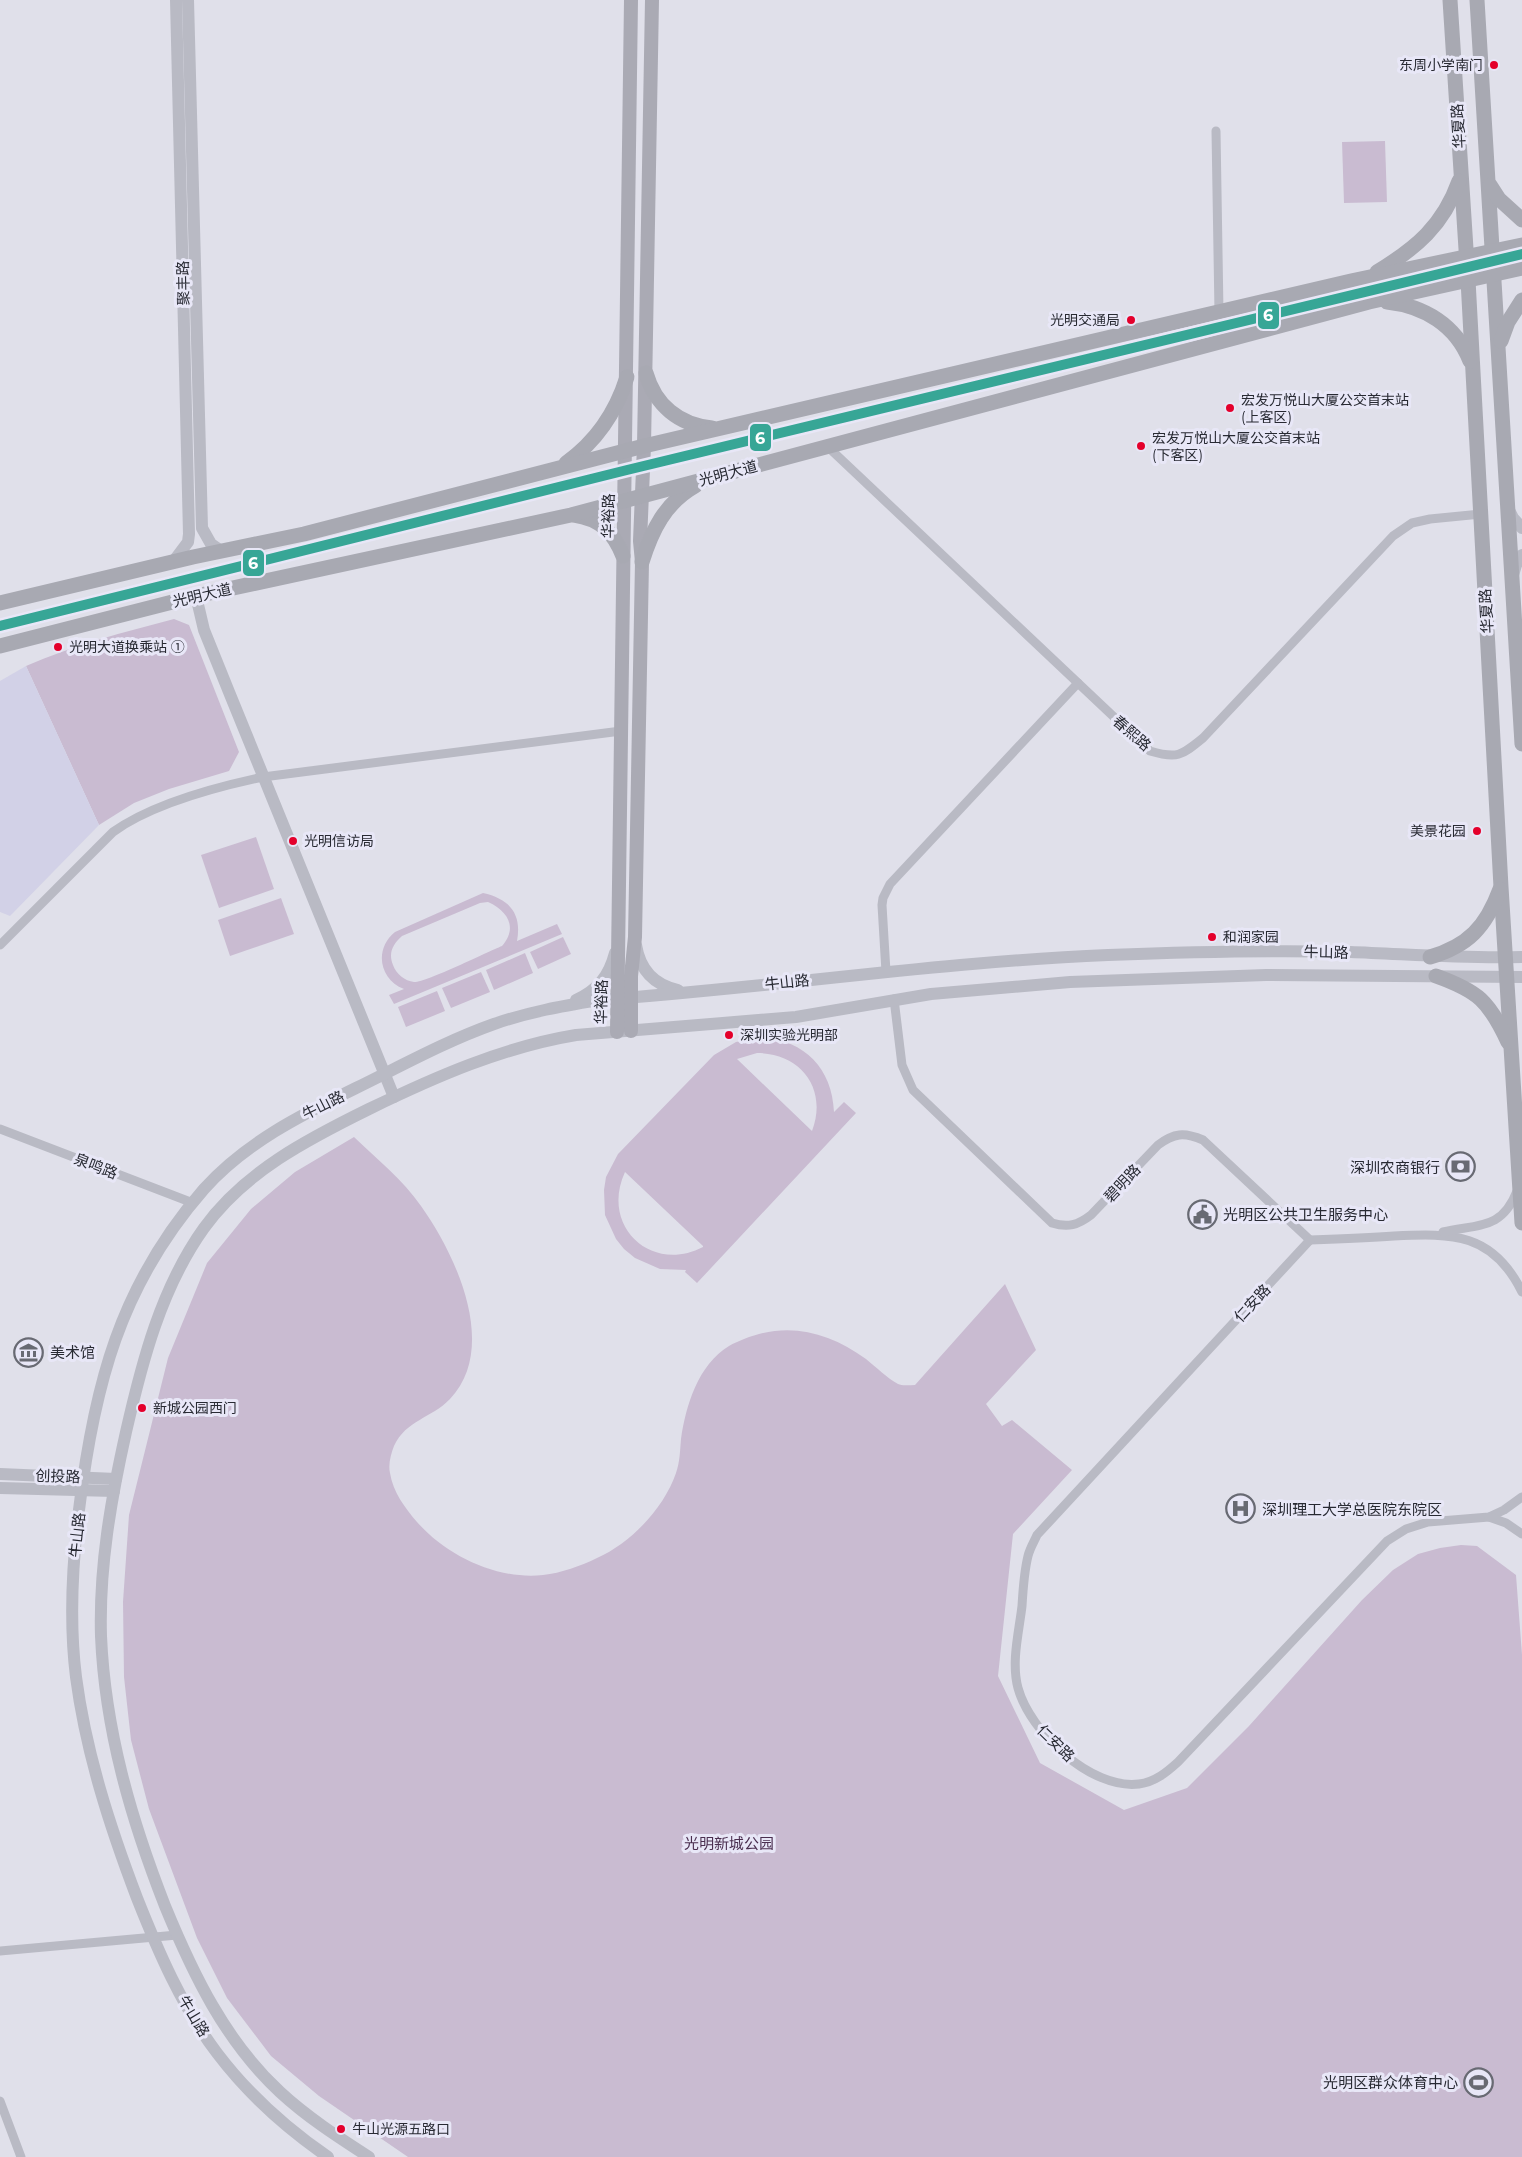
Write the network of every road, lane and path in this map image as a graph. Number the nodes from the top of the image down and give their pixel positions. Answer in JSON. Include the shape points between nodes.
{"nodes":[{"id":1,"x":176,"y":0,"type":"edge"},
{"id":2,"x":188,"y":0,"type":"edge"},
{"id":3,"x":631,"y":0,"type":"edge"},
{"id":4,"x":652,"y":0,"type":"edge"},
{"id":5,"x":1450,"y":0,"type":"edge"},
{"id":6,"x":1477,"y":0,"type":"edge"},
{"id":7,"x":1216,"y":131,"type":"dead end"},
{"id":8,"x":1461,"y":175,"type":"junction"},
{"id":9,"x":1489,"y":183,"type":"junction"},
{"id":10,"x":1522,"y":220,"type":"edge"},
{"id":11,"x":1522,"y":245,"type":"edge"},
{"id":12,"x":1493,"y":252,"type":"junction"},
{"id":13,"x":1466,"y":257,"type":"junction"},
{"id":14,"x":1522,"y":268,"type":"edge"},
{"id":15,"x":1494,"y":274,"type":"junction"},
{"id":16,"x":1366,"y":278,"type":"junction"},
{"id":17,"x":1468,"y":280,"type":"junction"},
{"id":18,"x":1522,"y":300,"type":"edge"},
{"id":19,"x":1369,"y":302,"type":"junction"},
{"id":20,"x":1219,"y":312,"type":"junction"},
{"id":21,"x":1499,"y":347,"type":"junction"},
{"id":22,"x":1473,"y":369,"type":"junction"},
{"id":23,"x":646,"y":373,"type":"junction"},
{"id":24,"x":627,"y":376,"type":"junction"},
{"id":25,"x":724,"y":428,"type":"junction"},
{"id":26,"x":644,"y":446,"type":"junction"},
{"id":27,"x":828,"y":447,"type":"junction"},
{"id":28,"x":626,"y":450,"type":"junction"},
{"id":29,"x":557,"y":468,"type":"junction"},
{"id":30,"x":709,"y":478,"type":"junction"},
{"id":31,"x":642,"y":496,"type":"junction"},
{"id":32,"x":624,"y":501,"type":"junction"},
{"id":33,"x":1508,"y":507,"type":"junction"},
{"id":34,"x":1481,"y":514,"type":"junction"},
{"id":35,"x":571,"y":515,"type":"junction"},
{"id":36,"x":1522,"y":528,"type":"edge"},
{"id":37,"x":221,"y":551,"type":"junction"},
{"id":38,"x":1522,"y":555,"type":"edge"},
{"id":39,"x":624,"y":556,"type":"junction"},
{"id":40,"x":173,"y":562,"type":"junction"},
{"id":41,"x":642,"y":562,"type":"junction"},
{"id":42,"x":1513,"y":576,"type":"junction"},
{"id":43,"x":196,"y":596,"type":"junction"},
{"id":44,"x":0,"y":603,"type":"edge"},
{"id":45,"x":0,"y":646,"type":"edge"},
{"id":46,"x":1078,"y":683,"type":"junction"},
{"id":47,"x":621,"y":731,"type":"junction"},
{"id":48,"x":1522,"y":744,"type":"edge"},
{"id":49,"x":263,"y":777,"type":"junction"},
{"id":50,"x":1501,"y":886,"type":"junction"},
{"id":51,"x":635,"y":937,"type":"junction"},
{"id":52,"x":618,"y":938,"type":"junction"},
{"id":53,"x":0,"y":945,"type":"edge"},
{"id":54,"x":1430,"y":957,"type":"junction"},
{"id":55,"x":1506,"y":957,"type":"junction"},
{"id":56,"x":1522,"y":957,"type":"edge"},
{"id":57,"x":886,"y":972,"type":"junction"},
{"id":58,"x":1436,"y":976,"type":"junction"},
{"id":59,"x":1515,"y":977,"type":"edge"},
{"id":60,"x":691,"y":992,"type":"junction"},
{"id":61,"x":624,"y":998,"type":"junction"},
{"id":62,"x":894,"y":999,"type":"junction"},
{"id":63,"x":558,"y":1007,"type":"junction"},
{"id":64,"x":631,"y":1031,"type":"junction"},
{"id":65,"x":617,"y":1032,"type":"junction"},
{"id":66,"x":1512,"y":1049,"type":"junction"},
{"id":67,"x":384,"y":1074,"type":"junction"},
{"id":68,"x":394,"y":1097,"type":"junction"},
{"id":69,"x":0,"y":1129,"type":"edge"},
{"id":70,"x":1520,"y":1185,"type":"junction"},
{"id":71,"x":193,"y":1203,"type":"junction"},
{"id":72,"x":1522,"y":1223,"type":"edge"},
{"id":73,"x":1435,"y":1234,"type":"junction"},
{"id":74,"x":1310,"y":1240,"type":"junction"},
{"id":75,"x":1522,"y":1292,"type":"edge"},
{"id":76,"x":0,"y":1474,"type":"edge"},
{"id":77,"x":82,"y":1484,"type":"junction"},
{"id":78,"x":115,"y":1485,"type":"junction"},
{"id":79,"x":0,"y":1488,"type":"edge"},
{"id":80,"x":1522,"y":1497,"type":"edge"},
{"id":81,"x":1489,"y":1517,"type":"junction"},
{"id":82,"x":1522,"y":1534,"type":"edge"},
{"id":83,"x":177,"y":1935,"type":"junction"},
{"id":84,"x":152,"y":1937,"type":"junction"},
{"id":85,"x":0,"y":1951,"type":"edge"},
{"id":86,"x":0,"y":2101,"type":"edge"},
{"id":87,"x":21,"y":2157,"type":"edge"},
{"id":88,"x":328,"y":2157,"type":"edge"},
{"id":89,"x":369,"y":2157,"type":"edge"}],
"edges":[{"from":1,"to":40,"type":"street","name":"聚丰路","via":[[189,534],[188,542]]},
{"from":2,"to":37,"type":"street","name":"聚丰路","via":[[201,528]]},
{"from":3,"to":24,"type":"main road","name":"华裕路"},
{"from":4,"to":23,"type":"main road","name":"华裕路"},
{"from":5,"to":8,"type":"main road","name":"华夏路"},
{"from":6,"to":9,"type":"main road","name":"华夏路"},
{"from":7,"to":20,"type":"street"},
{"from":8,"to":13,"type":"main road","name":"华夏路"},
{"from":8,"to":16,"type":"main road","via":[[1433,229],[1403,256]]},
{"from":9,"to":10,"type":"main road","via":[[1499,199]]},
{"from":9,"to":12,"type":"main road","name":"华夏路"},
{"from":11,"to":12,"type":"main road"},
{"from":12,"to":13,"type":"main road"},
{"from":12,"to":15,"type":"main road","name":"华夏路"},
{"from":13,"to":16,"type":"main road"},
{"from":13,"to":17,"type":"main road","name":"华夏路"},
{"from":14,"to":15,"type":"main road","name":"光明大道"},
{"from":15,"to":17,"type":"main road","name":"光明大道"},
{"from":15,"to":21,"type":"main road","name":"华夏路"},
{"from":16,"to":20,"type":"main road"},
{"from":17,"to":19,"type":"main road","name":"光明大道"},
{"from":17,"to":22,"type":"main road","name":"华夏路"},
{"from":18,"to":21,"type":"main road"},
{"from":19,"to":22,"type":"main road","via":[[1402,303],[1433,316],[1458,339]]},
{"from":19,"to":27,"type":"main road","name":"光明大道"},
{"from":20,"to":25,"type":"main road"},
{"from":21,"to":33,"type":"main road","name":"华夏路"},
{"from":22,"to":34,"type":"main road","name":"华夏路"},
{"from":23,"to":25,"type":"main road","via":[[657,399],[677,417],[705,427]]},
{"from":23,"to":26,"type":"main road","name":"华裕路"},
{"from":24,"to":28,"type":"main road","name":"华裕路"},
{"from":24,"to":29,"type":"main road","via":[[618,401],[597,435]]},
{"from":25,"to":26,"type":"main road"},
{"from":26,"to":28,"type":"main road"},
{"from":26,"to":31,"type":"main road","name":"华裕路"},
{"from":27,"to":30,"type":"main road","name":"光明大道"},
{"from":27,"to":46,"type":"street","name":"春熙路"},
{"from":28,"to":29,"type":"main road"},
{"from":28,"to":32,"type":"main road","name":"华裕路"},
{"from":29,"to":37,"type":"main road","via":[[304,534]]},
{"from":30,"to":31,"type":"main road","name":"光明大道"},
{"from":30,"to":41,"type":"main road","via":[[669,506],[650,536]]},
{"from":31,"to":32,"type":"main road","name":"光明大道"},
{"from":31,"to":41,"type":"main road","name":"华裕路"},
{"from":32,"to":35,"type":"main road","name":"光明大道"},
{"from":32,"to":39,"type":"main road","name":"华裕路"},
{"from":33,"to":36,"type":"street"},
{"from":33,"to":42,"type":"main road","name":"华夏路"},
{"from":34,"to":46,"type":"street","name":"春熙路","via":[[1412,523],[1393,536],[1187,751],[1169,757],[1150,751]]},
{"from":34,"to":50,"type":"main road","name":"华夏路"},
{"from":35,"to":39,"type":"main road","via":[[606,527]]},
{"from":35,"to":43,"type":"main road","name":"光明大道"},
{"from":37,"to":40,"type":"main road"},
{"from":38,"to":42,"type":"street"},
{"from":39,"to":47,"type":"main road","name":"华裕路"},
{"from":40,"to":44,"type":"main road"},
{"from":41,"to":51,"type":"main road","name":"华裕路"},
{"from":42,"to":48,"type":"main road","name":"华夏路"},
{"from":43,"to":45,"type":"main road","name":"光明大道"},
{"from":43,"to":49,"type":"street","via":[[204,630]]},
{"from":46,"to":57,"type":"street","via":[[890,884],[882,905]]},
{"from":47,"to":49,"type":"street"},
{"from":47,"to":52,"type":"main road","name":"华裕路"},
{"from":49,"to":53,"type":"street","via":[[130,819]]},
{"from":49,"to":67,"type":"street"},
{"from":50,"to":54,"type":"main road","via":[[1491,911],[1474,934],[1455,948]]},
{"from":50,"to":55,"type":"main road","name":"华夏路"},
{"from":51,"to":60,"type":"street","via":[[639,959],[651,978],[668,988]]},
{"from":51,"to":61,"type":"main road","name":"华裕路"},
{"from":52,"to":61,"type":"main road","name":"华裕路"},
{"from":52,"to":63,"type":"street","via":[[612,965],[603,981],[585,995]]},
{"from":54,"to":55,"type":"street","name":"牛山路"},
{"from":54,"to":57,"type":"street","name":"牛山路","via":[[1350,952],[1106,955]]},
{"from":55,"to":56,"type":"street","name":"牛山路"},
{"from":55,"to":59,"type":"main road","name":"华夏路"},
{"from":57,"to":60,"type":"street","name":"牛山路"},
{"from":58,"to":59,"type":"street","name":"牛山路"},
{"from":58,"to":62,"type":"street","name":"牛山路","via":[[1266,975],[1070,982]]},
{"from":58,"to":66,"type":"main road","via":[[1461,985],[1484,1001]]},
{"from":59,"to":66,"type":"main road","name":"华夏路"},
{"from":60,"to":61,"type":"street","name":"牛山路"},
{"from":61,"to":63,"type":"street","name":"牛山路"},
{"from":61,"to":64,"type":"main road","name":"华裕路"},
{"from":61,"to":65,"type":"main road","name":"华裕路"},
{"from":62,"to":64,"type":"street","name":"牛山路","via":[[796,1017]]},
{"from":62,"to":74,"type":"street","name":"碧明路","via":[[902,1065],[913,1089],[1052,1223],[1081,1223],[1158,1145],[1183,1133],[1203,1140]]},
{"from":63,"to":67,"type":"street","name":"牛山路","via":[[494,1024]]},
{"from":64,"to":65,"type":"street","name":"牛山路"},
{"from":65,"to":68,"type":"street","name":"牛山路","via":[[576,1035],[526,1046]]},
{"from":66,"to":70,"type":"main road","name":"华夏路"},
{"from":67,"to":68,"type":"street"},
{"from":67,"to":71,"type":"street","name":"牛山路","via":[[263,1138],[227,1167]]},
{"from":68,"to":78,"type":"street","name":"牛山路","via":[[322,1132],[282,1157],[230,1198],[204,1228],[187,1255],[148,1341]]},
{"from":69,"to":71,"type":"street","name":"泉鸣路"},
{"from":70,"to":72,"type":"main road","name":"华夏路"},
{"from":70,"to":73,"type":"street","via":[[1510,1206],[1496,1220]]},
{"from":71,"to":77,"type":"street","name":"牛山路","via":[[152,1259],[115,1337],[98,1393]]},
{"from":73,"to":74,"type":"street"},
{"from":73,"to":75,"type":"street","via":[[1487,1249],[1506,1266]]},
{"from":74,"to":81,"type":"street","name":"仁安路","via":[[1037,1535],[1027,1563],[1016,1659],[1018,1686],[1028,1713],[1053,1744],[1090,1773],[1129,1785],[1151,1781],[1178,1762],[1387,1541],[1428,1522]]},
{"from":76,"to":77,"type":"street","name":"创投路"},
{"from":77,"to":78,"type":"street","name":"创投路"},
{"from":77,"to":79,"type":"street","name":"创投路"},
{"from":77,"to":84,"type":"street","name":"牛山路","via":[[71,1618],[76,1678],[106,1811]]},
{"from":78,"to":83,"type":"street","name":"牛山路","via":[[102,1586],[104,1675],[115,1747],[132,1814]]},
{"from":80,"to":81,"type":"street","name":"仁安路"},
{"from":81,"to":82,"type":"street"},
{"from":83,"to":84,"type":"street"},
{"from":83,"to":89,"type":"street","name":"牛山路","via":[[214,2009],[240,2047],[279,2091]]},
{"from":84,"to":85,"type":"street"},
{"from":84,"to":88,"type":"street","name":"牛山路","via":[[216,2051],[272,2113]]},
{"from":86,"to":87,"type":"street"}]}
